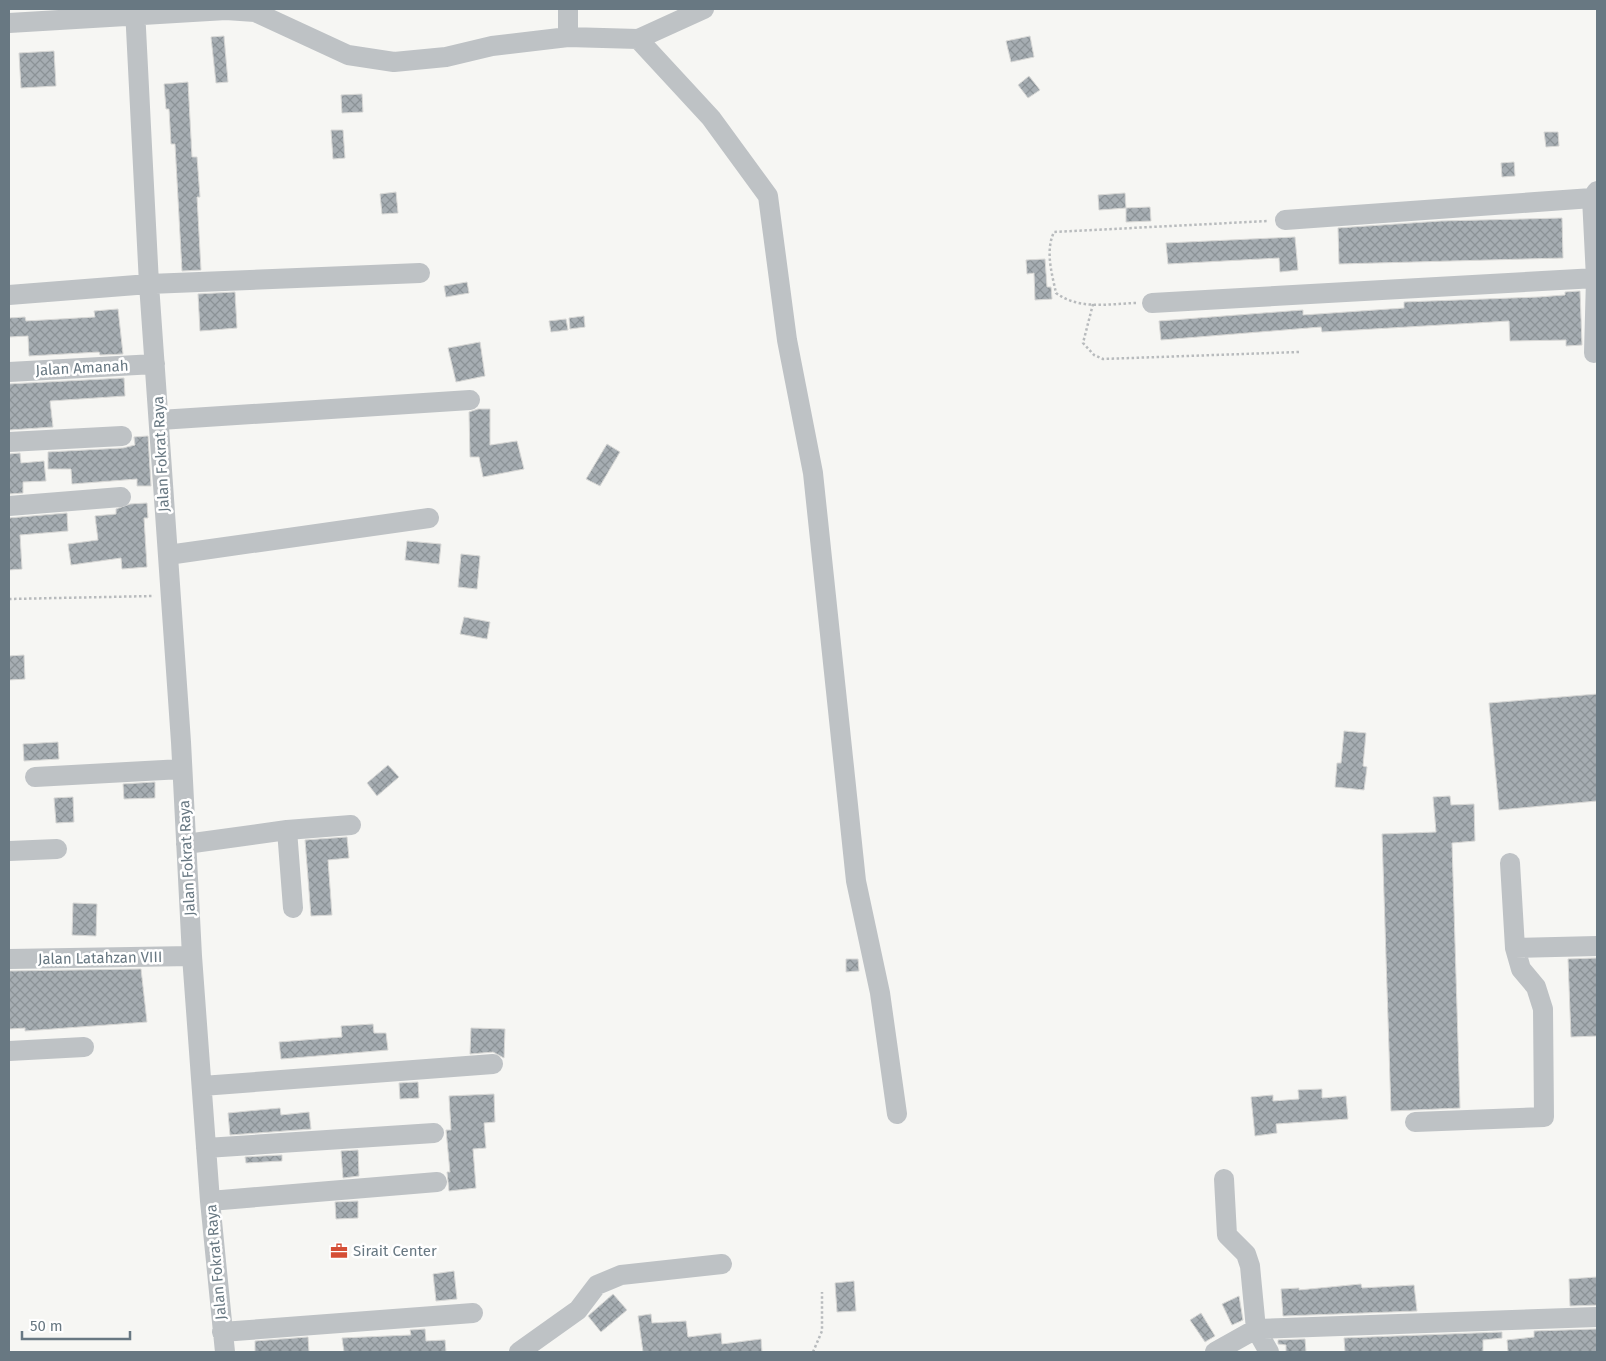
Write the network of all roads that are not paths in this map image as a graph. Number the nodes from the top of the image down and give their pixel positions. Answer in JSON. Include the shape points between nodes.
{"nodes":[{"id":1,"x":568,"y":9,"type":"edge"},
{"id":2,"x":704,"y":9,"type":"edge"},
{"id":3,"x":136,"y":12,"type":"edge"},
{"id":4,"x":9,"y":23,"type":"edge"},
{"id":5,"x":568,"y":37,"type":"junction"},
{"id":6,"x":638,"y":39,"type":"junction"},
{"id":7,"x":1594,"y":194,"type":"edge"},
{"id":8,"x":1285,"y":220,"type":"road end"},
{"id":9,"x":420,"y":273,"type":"dead end"},
{"id":10,"x":1596,"y":278,"type":"junction"},
{"id":11,"x":149,"y":284,"type":"junction"},
{"id":12,"x":9,"y":295,"type":"edge"},
{"id":13,"x":1152,"y":303,"type":"road end"},
{"id":14,"x":1594,"y":353,"type":"dead end"},
{"id":15,"x":155,"y":364,"type":"junction"},
{"id":16,"x":9,"y":372,"type":"edge"},
{"id":17,"x":470,"y":400,"type":"dead end"},
{"id":18,"x":160,"y":420,"type":"junction"},
{"id":19,"x":122,"y":436,"type":"dead end"},
{"id":20,"x":9,"y":442,"type":"edge"},
{"id":21,"x":121,"y":497,"type":"dead end"},
{"id":22,"x":9,"y":506,"type":"edge"},
{"id":23,"x":429,"y":518,"type":"dead end"},
{"id":24,"x":168,"y":555,"type":"junction"},
{"id":25,"x":182,"y":769,"type":"junction"},
{"id":26,"x":35,"y":777,"type":"dead end"},
{"id":27,"x":351,"y":825,"type":"dead end"},
{"id":28,"x":287,"y":830,"type":"junction"},
{"id":29,"x":186,"y":844,"type":"junction"},
{"id":30,"x":57,"y":849,"type":"dead end"},
{"id":31,"x":9,"y":851,"type":"edge"},
{"id":32,"x":1510,"y":863,"type":"dead end"},
{"id":33,"x":293,"y":908,"type":"dead end"},
{"id":34,"x":1597,"y":946,"type":"edge"},
{"id":35,"x":1515,"y":948,"type":"junction"},
{"id":36,"x":192,"y":956,"type":"junction"},
{"id":37,"x":9,"y":959,"type":"edge"},
{"id":38,"x":84,"y":1047,"type":"dead end"},
{"id":39,"x":9,"y":1051,"type":"edge"},
{"id":40,"x":493,"y":1064,"type":"dead end"},
{"id":41,"x":202,"y":1086,"type":"junction"},
{"id":42,"x":898,"y":1114,"type":"dead end"},
{"id":43,"x":1415,"y":1122,"type":"dead end"},
{"id":44,"x":434,"y":1133,"type":"dead end"},
{"id":45,"x":206,"y":1148,"type":"junction"},
{"id":46,"x":1224,"y":1179,"type":"dead end"},
{"id":47,"x":437,"y":1182,"type":"dead end"},
{"id":48,"x":210,"y":1201,"type":"junction"},
{"id":49,"x":722,"y":1264,"type":"dead end"},
{"id":50,"x":472,"y":1313,"type":"dead end"},
{"id":51,"x":1597,"y":1317,"type":"edge"},
{"id":52,"x":1256,"y":1329,"type":"junction"},
{"id":53,"x":222,"y":1332,"type":"junction"},
{"id":54,"x":225,"y":1352,"type":"edge"},
{"id":55,"x":519,"y":1352,"type":"edge"},
{"id":56,"x":1215,"y":1352,"type":"edge"},
{"id":57,"x":1269,"y":1352,"type":"edge"}],
"edges":[{"from":1,"to":5,"type":"street"},
{"from":2,"to":6,"type":"street"},
{"from":3,"to":4,"type":"street"},
{"from":3,"to":5,"type":"street","via":[[254,12],[348,55],[394,62]]},
{"from":3,"to":11,"type":"street","name":"Jalan Fokrat Raya"},
{"from":5,"to":6,"type":"street"},
{"from":6,"to":42,"type":"street","via":[[711,118],[768,196],[787,340],[813,473],[856,881],[880,993]]},
{"from":7,"to":8,"type":"street"},
{"from":7,"to":10,"type":"street"},
{"from":9,"to":11,"type":"street"},
{"from":10,"to":13,"type":"street"},
{"from":10,"to":14,"type":"street"},
{"from":11,"to":12,"type":"street"},
{"from":11,"to":15,"type":"street","name":"Jalan Fokrat Raya"},
{"from":15,"to":16,"type":"street","name":"Jalan Amanah"},
{"from":15,"to":18,"type":"street","name":"Jalan Fokrat Raya"},
{"from":17,"to":18,"type":"street"},
{"from":18,"to":24,"type":"street","name":"Jalan Fokrat Raya"},
{"from":19,"to":20,"type":"street"},
{"from":21,"to":22,"type":"street"},
{"from":23,"to":24,"type":"street"},
{"from":24,"to":25,"type":"street","name":"Jalan Fokrat Raya"},
{"from":25,"to":26,"type":"street"},
{"from":25,"to":29,"type":"street","name":"Jalan Fokrat Raya"},
{"from":27,"to":28,"type":"street"},
{"from":28,"to":29,"type":"street"},
{"from":28,"to":33,"type":"street"},
{"from":29,"to":36,"type":"street","name":"Jalan Fokrat Raya"},
{"from":30,"to":31,"type":"street"},
{"from":32,"to":35,"type":"street"},
{"from":34,"to":35,"type":"street"},
{"from":35,"to":43,"type":"street","via":[[1521,969],[1536,987],[1542,1009],[1544,1117]]},
{"from":36,"to":37,"type":"street","name":"Jalan Latahzan VIII"},
{"from":36,"to":41,"type":"street","name":"Jalan Fokrat Raya"},
{"from":38,"to":39,"type":"street"},
{"from":40,"to":41,"type":"street"},
{"from":41,"to":45,"type":"street","name":"Jalan Fokrat Raya"},
{"from":44,"to":45,"type":"street"},
{"from":45,"to":48,"type":"street","name":"Jalan Fokrat Raya"},
{"from":46,"to":52,"type":"street","via":[[1227,1235],[1246,1254],[1250,1266]]},
{"from":47,"to":48,"type":"street"},
{"from":48,"to":53,"type":"street","name":"Jalan Fokrat Raya"},
{"from":49,"to":55,"type":"street","via":[[621,1275],[597,1284],[578,1310]]},
{"from":50,"to":53,"type":"street"},
{"from":51,"to":52,"type":"street"},
{"from":52,"to":56,"type":"street"},
{"from":52,"to":57,"type":"street"},
{"from":53,"to":54,"type":"street","name":"Jalan Fokrat Raya"}]}
